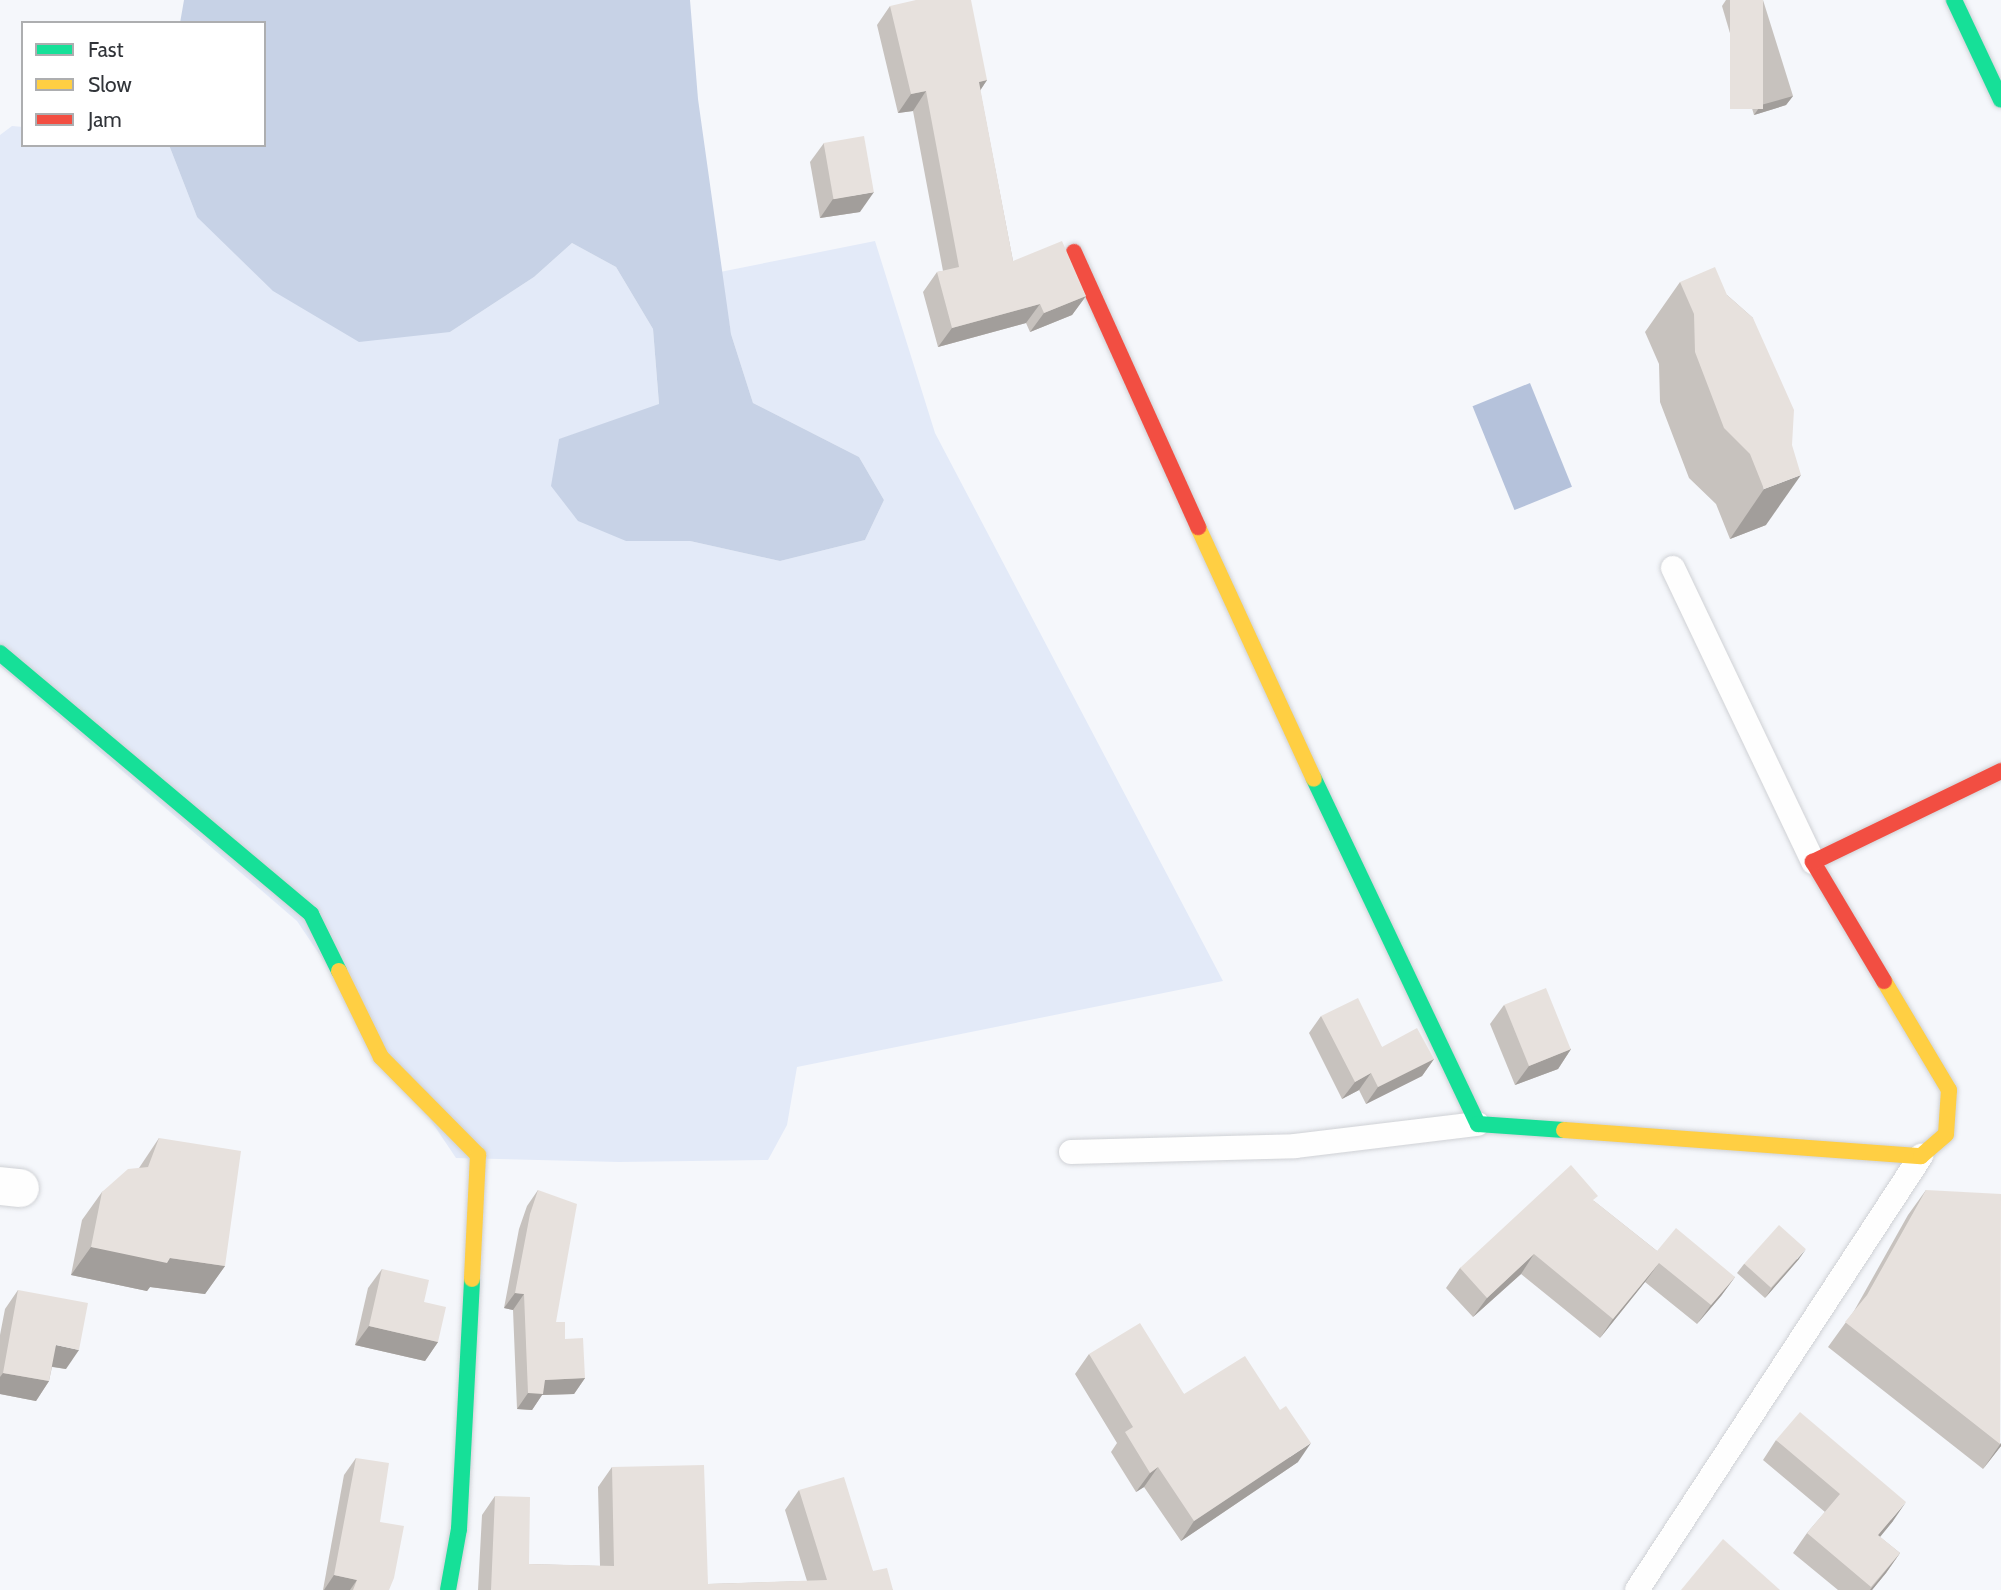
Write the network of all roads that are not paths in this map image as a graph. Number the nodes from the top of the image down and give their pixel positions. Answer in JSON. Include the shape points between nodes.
{"nodes":[{"id":1,"x":1954,"y":0,"type":"edge"},
{"id":2,"x":2001,"y":100,"type":"edge"},
{"id":3,"x":1074,"y":252,"type":"dead end"},
{"id":4,"x":1673,"y":568,"type":"dead end"},
{"id":5,"x":0,"y":653,"type":"edge"},
{"id":6,"x":2001,"y":771,"type":"edge"},
{"id":7,"x":1813,"y":862,"type":"junction"},
{"id":8,"x":1478,"y":1124,"type":"junction"},
{"id":9,"x":1071,"y":1152,"type":"dead end"},
{"id":10,"x":1921,"y":1156,"type":"junction"},
{"id":11,"x":448,"y":1590,"type":"edge"},
{"id":12,"x":1637,"y":1590,"type":"edge"}],
"edges":[{"from":1,"to":2,"type":"street"},
{"from":3,"to":8,"type":"street","via":[[1275,695]]},
{"from":4,"to":7,"type":"lane"},
{"from":5,"to":11,"type":"street","via":[[311,914],[381,1057],[478,1155],[458,1529]]},
{"from":6,"to":7,"type":"street"},
{"from":7,"to":10,"type":"street","via":[[1949,1090],[1946,1134]]},
{"from":8,"to":9,"type":"lane","via":[[1295,1146]]},
{"from":8,"to":10,"type":"street"},
{"from":10,"to":12,"type":"lane"}]}
